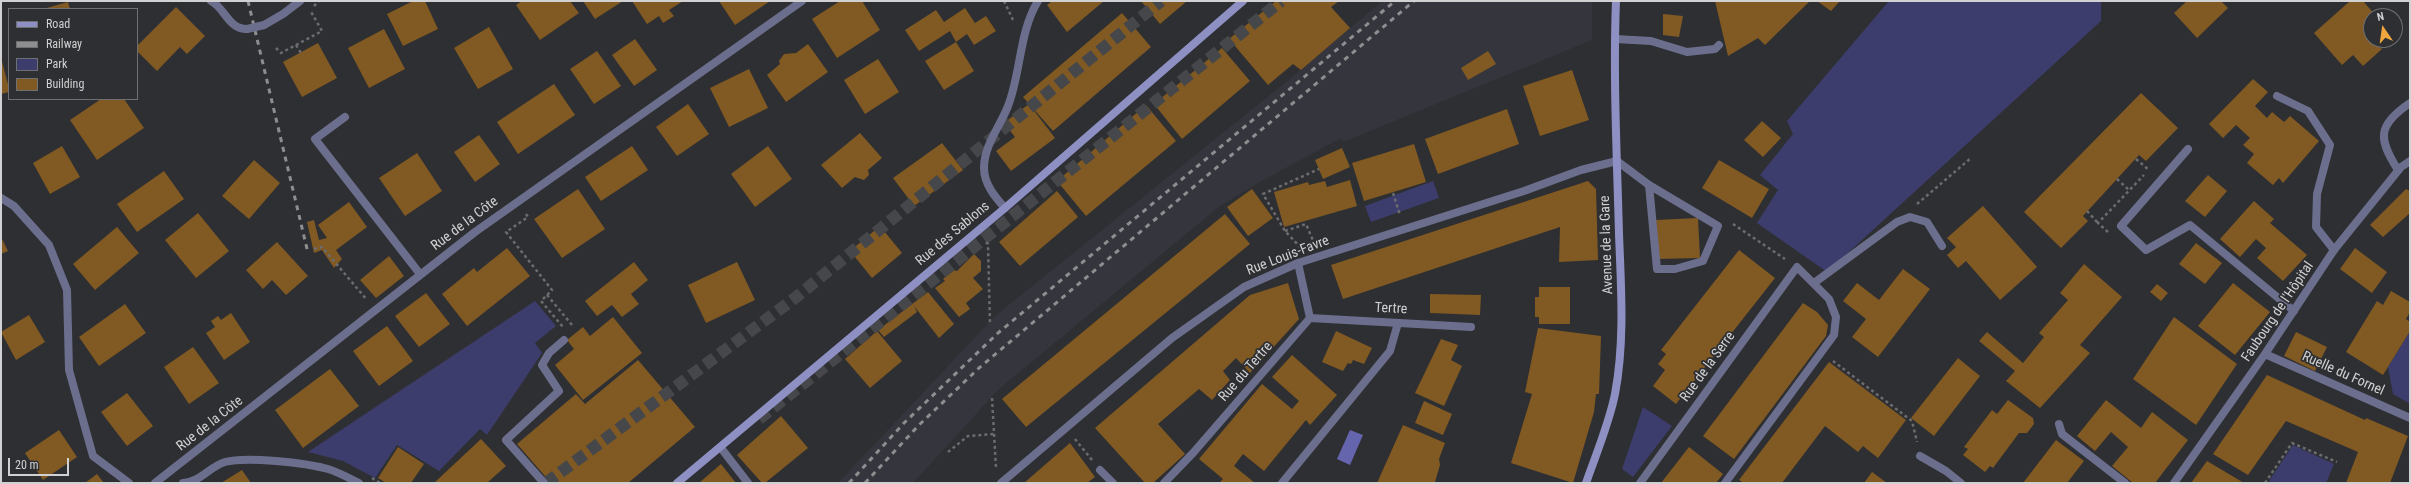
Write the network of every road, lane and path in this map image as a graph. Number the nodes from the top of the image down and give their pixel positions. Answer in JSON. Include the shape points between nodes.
{"nodes":[{"id":1,"x":211,"y":1,"type":"edge"},
{"id":2,"x":300,"y":1,"type":"edge"},
{"id":3,"x":802,"y":1,"type":"edge"},
{"id":4,"x":1038,"y":1,"type":"edge"},
{"id":5,"x":1242,"y":1,"type":"edge"},
{"id":6,"x":1616,"y":1,"type":"edge"},
{"id":7,"x":309,"y":9,"type":"dead end"},
{"id":8,"x":1615,"y":39,"type":"junction"},
{"id":9,"x":296,"y":45,"type":"junction"},
{"id":10,"x":1718,"y":45,"type":"dead end"},
{"id":11,"x":276,"y":48,"type":"dead end"},
{"id":12,"x":301,"y":53,"type":"dead end"},
{"id":13,"x":2278,"y":96,"type":"dead end"},
{"id":14,"x":2410,"y":103,"type":"edge"},
{"id":15,"x":345,"y":117,"type":"dead end"},
{"id":16,"x":2188,"y":149,"type":"dead end"},
{"id":17,"x":1972,"y":158,"type":"dead end"},
{"id":18,"x":2136,"y":159,"type":"dead end"},
{"id":19,"x":1617,"y":161,"type":"junction"},
{"id":20,"x":2410,"y":161,"type":"edge"},
{"id":21,"x":1319,"y":169,"type":"dead end"},
{"id":22,"x":2149,"y":170,"type":"dead end"},
{"id":23,"x":2398,"y":170,"type":"junction"},
{"id":24,"x":2117,"y":179,"type":"dead end"},
{"id":25,"x":1649,"y":185,"type":"junction"},
{"id":26,"x":1393,"y":193,"type":"dead end"},
{"id":27,"x":1,"y":198,"type":"edge"},
{"id":28,"x":1913,"y":207,"type":"dead end"},
{"id":29,"x":1005,"y":208,"type":"junction"},
{"id":30,"x":524,"y":211,"type":"dead end"},
{"id":31,"x":2087,"y":211,"type":"dead end"},
{"id":32,"x":1730,"y":222,"type":"dead end"},
{"id":33,"x":2098,"y":223,"type":"junction"},
{"id":34,"x":1404,"y":229,"type":"junction"},
{"id":35,"x":978,"y":230,"type":"junction"},
{"id":36,"x":1285,"y":231,"type":"junction"},
{"id":37,"x":2108,"y":232,"type":"dead end"},
{"id":38,"x":1942,"y":246,"type":"dead end"},
{"id":39,"x":314,"y":249,"type":"dead end"},
{"id":40,"x":2334,"y":250,"type":"junction"},
{"id":41,"x":1319,"y":256,"type":"junction"},
{"id":42,"x":1310,"y":259,"type":"junction"},
{"id":43,"x":1298,"y":263,"type":"junction"},
{"id":44,"x":1797,"y":267,"type":"junction"},
{"id":45,"x":420,"y":274,"type":"junction"},
{"id":46,"x":1814,"y":283,"type":"junction"},
{"id":47,"x":547,"y":295,"type":"junction"},
{"id":48,"x":370,"y":303,"type":"dead end"},
{"id":49,"x":2294,"y":311,"type":"junction"},
{"id":50,"x":1310,"y":318,"type":"junction"},
{"id":51,"x":1398,"y":323,"type":"junction"},
{"id":52,"x":990,"y":324,"type":"dead end"},
{"id":53,"x":572,"y":325,"type":"dead end"},
{"id":54,"x":1471,"y":327,"type":"dead end"},
{"id":55,"x":557,"y":332,"type":"dead end"},
{"id":56,"x":564,"y":340,"type":"dead end"},
{"id":57,"x":1822,"y":353,"type":"junction"},
{"id":58,"x":2265,"y":354,"type":"junction"},
{"id":59,"x":992,"y":398,"type":"dead end"},
{"id":60,"x":2410,"y":418,"type":"edge"},
{"id":61,"x":2059,"y":424,"type":"dead end"},
{"id":62,"x":1065,"y":429,"type":"junction"},
{"id":63,"x":994,"y":434,"type":"junction"},
{"id":64,"x":721,"y":448,"type":"junction"},
{"id":65,"x":948,"y":452,"type":"dead end"},
{"id":66,"x":1920,"y":456,"type":"joint"},
{"id":67,"x":2337,"y":462,"type":"dead end"},
{"id":68,"x":1100,"y":470,"type":"joint"},
{"id":69,"x":995,"y":473,"type":"dead end"},
{"id":70,"x":162,"y":478,"type":"junction"},
{"id":71,"x":129,"y":483,"type":"edge"},
{"id":72,"x":155,"y":483,"type":"edge"},
{"id":73,"x":170,"y":483,"type":"edge"},
{"id":74,"x":183,"y":483,"type":"edge"},
{"id":75,"x":358,"y":483,"type":"edge"},
{"id":76,"x":544,"y":483,"type":"edge"},
{"id":77,"x":677,"y":483,"type":"edge"},
{"id":78,"x":748,"y":483,"type":"edge"},
{"id":79,"x":1000,"y":483,"type":"edge"},
{"id":80,"x":1113,"y":483,"type":"edge"},
{"id":81,"x":1164,"y":483,"type":"edge"},
{"id":82,"x":1282,"y":483,"type":"edge"},
{"id":83,"x":1586,"y":483,"type":"edge"},
{"id":84,"x":1640,"y":483,"type":"edge"},
{"id":85,"x":1725,"y":483,"type":"edge"},
{"id":86,"x":1961,"y":483,"type":"edge"},
{"id":87,"x":2125,"y":483,"type":"edge"},
{"id":88,"x":2174,"y":483,"type":"edge"},
{"id":89,"x":2265,"y":483,"type":"edge"}],
"edges":[{"from":1,"to":2,"type":"street","bridge":true,"via":[[234,26],[247,29],[273,21]]},
{"from":3,"to":45,"type":"street","name":"Rue de la Côte","via":[[475,232]]},
{"from":4,"to":29,"type":"street","via":[[1024,42],[1008,106],[985,157],[984,170],[991,193]]},
{"from":5,"to":29,"type":"main road","name":"Rue des Sablons"},
{"from":6,"to":8,"type":"main road","name":"Avenue de la Gare"},
{"from":7,"to":9,"type":"path","via":[[322,30]]},
{"from":8,"to":10,"type":"street","via":[[1651,41],[1687,52],[1715,48]]},
{"from":8,"to":19,"type":"main road","name":"Avenue de la Gare"},
{"from":9,"to":11,"type":"path","via":[[282,52]]},
{"from":9,"to":12,"type":"path"},
{"from":13,"to":40,"type":"street","via":[[2308,111],[2330,145],[2318,194],[2316,228]]},
{"from":14,"to":23,"type":"street","via":[[2387,123],[2382,136],[2387,153]]},
{"from":15,"to":45,"type":"street","via":[[315,139]]},
{"from":16,"to":49,"type":"street","via":[[2121,226],[2146,250],[2190,225]]},
{"from":17,"to":28,"type":"path"},
{"from":18,"to":22,"type":"path"},
{"from":19,"to":25,"type":"street"},
{"from":19,"to":34,"type":"street","name":"Rue Louis-Favre","via":[[1581,170]]},
{"from":19,"to":83,"type":"main road","name":"Avenue de la Gare","via":[[1622,303],[1620,358],[1614,395]]},
{"from":20,"to":23,"type":"street","name":"Faubourg de l'Hôpital"},
{"from":21,"to":36,"type":"path","via":[[1263,194]]},
{"from":23,"to":40,"type":"street","name":"Faubourg de l'Hôpital"},
{"from":24,"to":33,"type":"path","via":[[2129,190]]},
{"from":25,"to":25,"type":"street","via":[[1718,226],[1703,261],[1675,269],[1657,269]]},
{"from":26,"to":34,"type":"path"},
{"from":27,"to":71,"type":"street","via":[[14,206],[49,245],[67,290],[69,370],[93,456]]},
{"from":29,"to":35,"type":"main road","name":"Rue des Sablons"},
{"from":30,"to":47,"type":"path","via":[[528,217],[506,232],[552,290]]},
{"from":31,"to":33,"type":"path"},
{"from":32,"to":44,"type":"path"},
{"from":33,"to":37,"type":"path"},
{"from":34,"to":41,"type":"street","name":"Rue Louis-Favre"},
{"from":35,"to":52,"type":"path","via":[[988,244]]},
{"from":35,"to":64,"type":"main road","name":"Rue des Sablons"},
{"from":36,"to":41,"type":"path","via":[[1306,224]]},
{"from":36,"to":42,"type":"path"},
{"from":38,"to":46,"type":"street","via":[[1927,222],[1910,217],[1897,222]]},
{"from":39,"to":48,"type":"path","via":[[322,246]]},
{"from":40,"to":49,"type":"street","name":"Faubourg de l'Hôpital"},
{"from":41,"to":42,"type":"street","name":"Rue Louis-Favre"},
{"from":42,"to":43,"type":"street","name":"Rue Louis-Favre"},
{"from":43,"to":50,"type":"street"},
{"from":43,"to":62,"type":"street","name":"Rue Louis-Favre","via":[[1244,287],[1178,333]]},
{"from":44,"to":46,"type":"street"},
{"from":44,"to":84,"type":"street","name":"Rue de la Serre"},
{"from":45,"to":70,"type":"street","name":"Rue de la Côte"},
{"from":46,"to":57,"type":"street","via":[[1829,299],[1836,317],[1834,336]]},
{"from":47,"to":53,"type":"path"},
{"from":47,"to":55,"type":"path","via":[[541,301],[563,326]]},
{"from":49,"to":58,"type":"street","name":"Faubourg de l'Hôpital"},
{"from":50,"to":51,"type":"street","name":"Tertre"},
{"from":50,"to":81,"type":"street","name":"Rue du Tertre"},
{"from":51,"to":54,"type":"street","name":"Tertre"},
{"from":51,"to":82,"type":"street","via":[[1390,351]]},
{"from":56,"to":76,"type":"street","via":[[549,353],[542,365],[559,391],[506,440]]},
{"from":57,"to":66,"type":"path","via":[[1912,421]]},
{"from":57,"to":85,"type":"street"},
{"from":58,"to":60,"type":"street","name":"Ruelle du Fornel"},
{"from":58,"to":88,"type":"street","name":"Faubourg de l'Hôpital"},
{"from":59,"to":63,"type":"path"},
{"from":61,"to":87,"type":"street","via":[[2062,434]]},
{"from":62,"to":68,"type":"path"},
{"from":62,"to":79,"type":"street","name":"Rue Louis-Favre"},
{"from":63,"to":65,"type":"path","via":[[968,436]]},
{"from":63,"to":69,"type":"path"},
{"from":64,"to":77,"type":"main road","name":"Rue des Sablons"},
{"from":64,"to":78,"type":"street"},
{"from":66,"to":86,"type":"street"},
{"from":67,"to":89,"type":"path","via":[[2292,443]]},
{"from":68,"to":80,"type":"street"},
{"from":70,"to":72,"type":"street","name":"Rue de la Côte"},
{"from":70,"to":73,"type":"street"},
{"from":74,"to":75,"type":"street","via":[[192,482],[218,464],[235,459],[303,464],[329,469]]}]}
